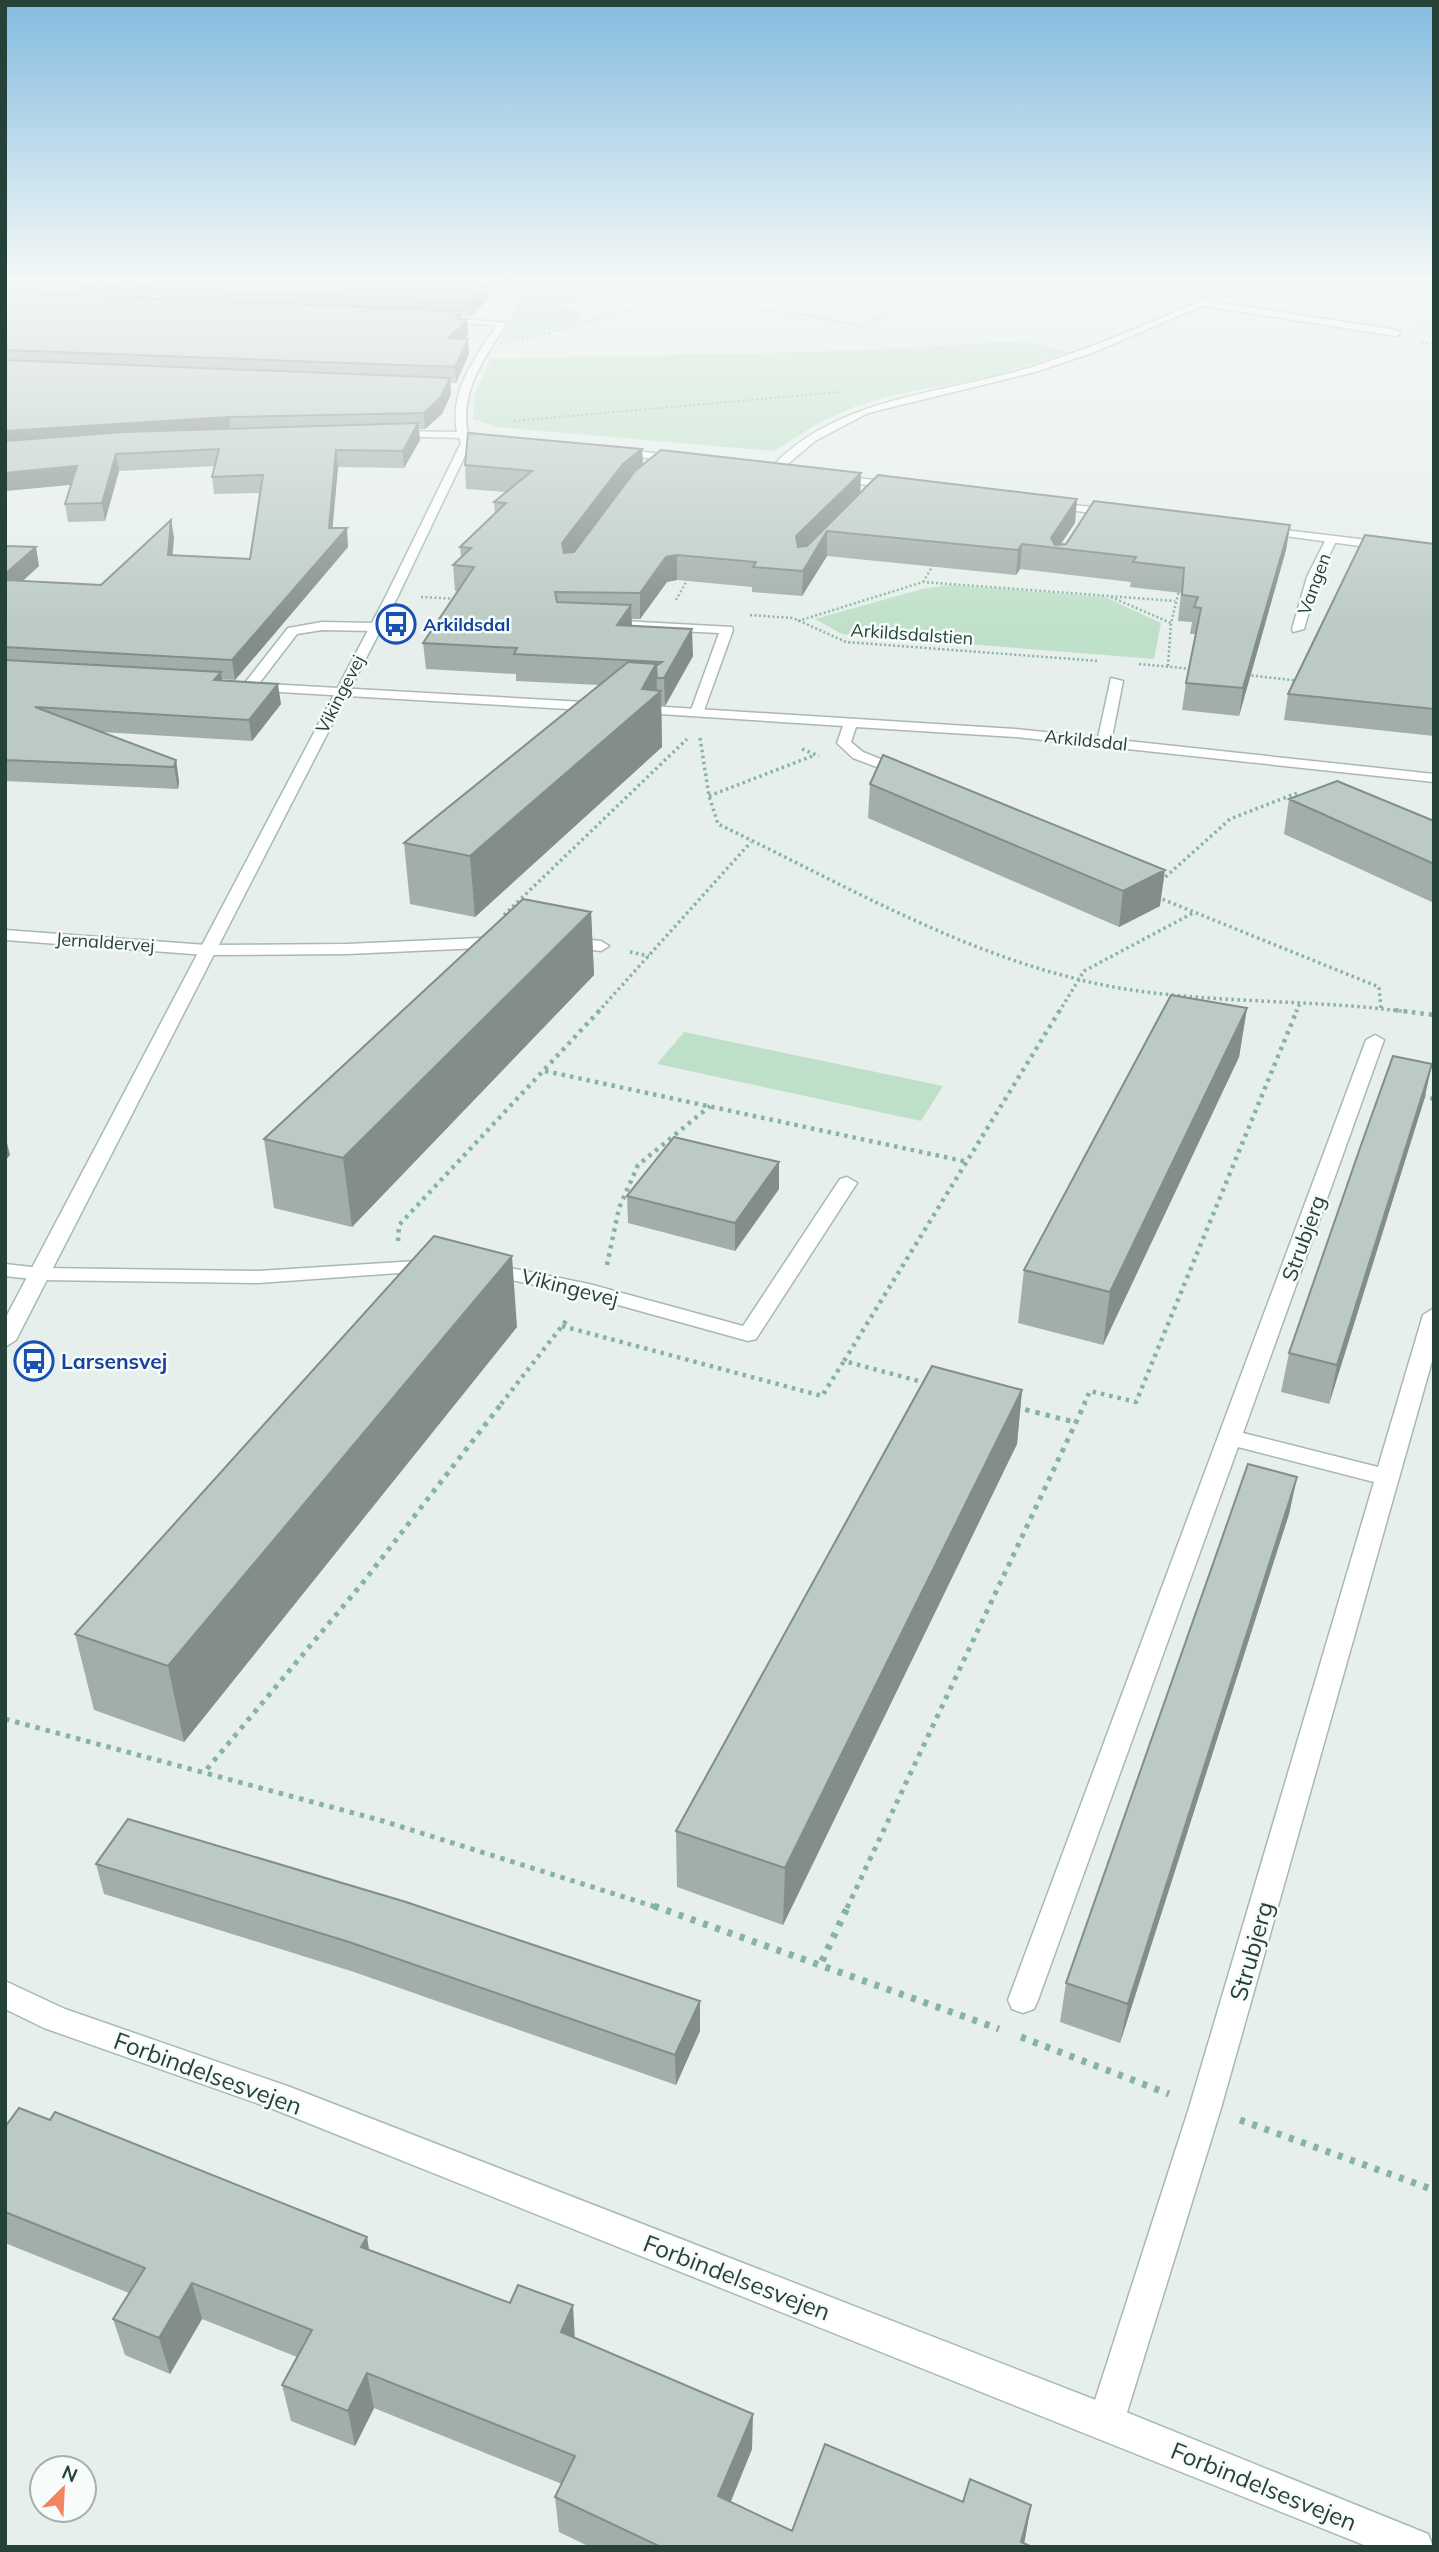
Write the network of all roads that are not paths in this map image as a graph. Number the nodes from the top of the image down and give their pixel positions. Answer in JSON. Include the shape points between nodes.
{"nodes":[{"id":1,"x":462,"y":397,"type":"edge"},
{"id":2,"x":921,"y":397,"type":"edge"},
{"id":3,"x":461,"y":430,"type":"junction"},
{"id":4,"x":383,"y":434,"type":"edge"},
{"id":5,"x":510,"y":439,"type":"edge"},
{"id":6,"x":599,"y":450,"type":"edge"},
{"id":7,"x":670,"y":458,"type":"junction"},
{"id":8,"x":695,"y":461,"type":"edge"},
{"id":9,"x":760,"y":469,"type":"edge"},
{"id":10,"x":773,"y":471,"type":"junction"},
{"id":11,"x":787,"y":473,"type":"edge"},
{"id":12,"x":651,"y":474,"type":"edge"},
{"id":13,"x":814,"y":476,"type":"edge"},
{"id":14,"x":882,"y":484,"type":"junction"},
{"id":15,"x":908,"y":488,"type":"edge"},
{"id":16,"x":872,"y":494,"type":"edge"},
{"id":17,"x":1039,"y":503,"type":"edge"},
{"id":18,"x":1131,"y":515,"type":"edge"},
{"id":19,"x":1251,"y":529,"type":"edge"},
{"id":20,"x":1331,"y":539,"type":"junction"},
{"id":21,"x":1434,"y":552,"type":"edge"},
{"id":22,"x":590,"y":623,"type":"edge"},
{"id":23,"x":374,"y":627,"type":"junction"},
{"id":24,"x":1298,"y":629,"type":"dead end"},
{"id":25,"x":1116,"y":681,"type":"dead end"},
{"id":26,"x":340,"y":692,"type":"junction"},
{"id":27,"x":698,"y":713,"type":"junction"},
{"id":28,"x":851,"y":722,"type":"junction"},
{"id":29,"x":1104,"y":742,"type":"junction"},
{"id":30,"x":1320,"y":765,"type":"junction"},
{"id":31,"x":1434,"y":778,"type":"edge"},
{"id":32,"x":921,"y":780,"type":"edge"},
{"id":33,"x":1324,"y":784,"type":"edge"},
{"id":34,"x":5,"y":935,"type":"edge"},
{"id":35,"x":542,"y":940,"type":"edge"},
{"id":36,"x":519,"y":941,"type":"edge"},
{"id":37,"x":601,"y":946,"type":"dead end"},
{"id":38,"x":205,"y":950,"type":"junction"},
{"id":39,"x":1375,"y":1040,"type":"dead end"},
{"id":40,"x":847,"y":1183,"type":"dead end"},
{"id":41,"x":5,"y":1270,"type":"edge"},
{"id":42,"x":40,"y":1274,"type":"junction"},
{"id":43,"x":1434,"y":1315,"type":"edge"},
{"id":44,"x":5,"y":1340,"type":"edge"},
{"id":45,"x":1230,"y":1437,"type":"junction"},
{"id":46,"x":1389,"y":1478,"type":"junction"},
{"id":47,"x":5,"y":1994,"type":"edge"},
{"id":48,"x":1023,"y":2000,"type":"dead end"},
{"id":49,"x":5,"y":2012,"type":"edge"},
{"id":50,"x":55,"y":2019,"type":"junction"},
{"id":51,"x":1106,"y":2421,"type":"junction"},
{"id":52,"x":1415,"y":2547,"type":"edge"}],
"edges":[{"from":1,"to":3,"type":"street","name":"Vikingevej"},
{"from":2,"to":10,"type":"street","via":[[864,411],[811,439]]},
{"from":3,"to":4,"type":"street"},
{"from":3,"to":5,"type":"street"},
{"from":3,"to":23,"type":"street","name":"Vikingevej","via":[[466,443]]},
{"from":6,"to":7,"type":"street"},
{"from":7,"to":8,"type":"street"},
{"from":7,"to":12,"type":"street"},
{"from":9,"to":10,"type":"street"},
{"from":10,"to":11,"type":"street"},
{"from":13,"to":14,"type":"street"},
{"from":14,"to":15,"type":"street"},
{"from":14,"to":16,"type":"street"},
{"from":17,"to":18,"type":"street","via":[[1088,515]]},
{"from":19,"to":20,"type":"street","name":"Vangen"},
{"from":20,"to":21,"type":"street","name":"Vangen"},
{"from":20,"to":24,"type":"street","name":"Vangen","via":[[1313,577]]},
{"from":22,"to":27,"type":"street","via":[[727,630]]},
{"from":23,"to":26,"type":"street","name":"Vikingevej"},
{"from":23,"to":26,"type":"street","name":"Arkildsdal","via":[[322,626],[293,631],[242,687]]},
{"from":25,"to":29,"type":"street"},
{"from":26,"to":27,"type":"street","name":"Arkildsdal"},
{"from":26,"to":38,"type":"street","name":"Vikingevej"},
{"from":27,"to":28,"type":"street","name":"Arkildsdal"},
{"from":28,"to":29,"type":"street","name":"Arkildsdal"},
{"from":28,"to":32,"type":"street","via":[[844,743],[858,755]]},
{"from":29,"to":30,"type":"street","name":"Arkildsdal"},
{"from":30,"to":31,"type":"street","name":"Arkildsdal"},
{"from":30,"to":33,"type":"street","via":[[1318,778]]},
{"from":34,"to":38,"type":"street","name":"Jernaldervej"},
{"from":35,"to":37,"type":"street"},
{"from":36,"to":38,"type":"street"},
{"from":38,"to":42,"type":"street","name":"Vikingevej"},
{"from":39,"to":45,"type":"street","name":"Strubjerg"},
{"from":40,"to":42,"type":"street","name":"Vikingevej","via":[[748,1334],[589,1290],[465,1267],[258,1277]]},
{"from":41,"to":42,"type":"street"},
{"from":42,"to":44,"type":"street","name":"Vikingevej"},
{"from":43,"to":46,"type":"street","name":"Strubjerg"},
{"from":45,"to":46,"type":"street"},
{"from":45,"to":48,"type":"street","name":"Strubjerg"},
{"from":46,"to":51,"type":"street","name":"Strubjerg","via":[[1205,2108]]},
{"from":47,"to":50,"type":"street","name":"Forbindelsesvejen"},
{"from":49,"to":50,"type":"street","name":"Forbindelsesvejen"},
{"from":50,"to":51,"type":"street","name":"Forbindelsesvejen","via":[[279,2097]]},
{"from":51,"to":52,"type":"street","name":"Forbindelsesvejen"}]}
